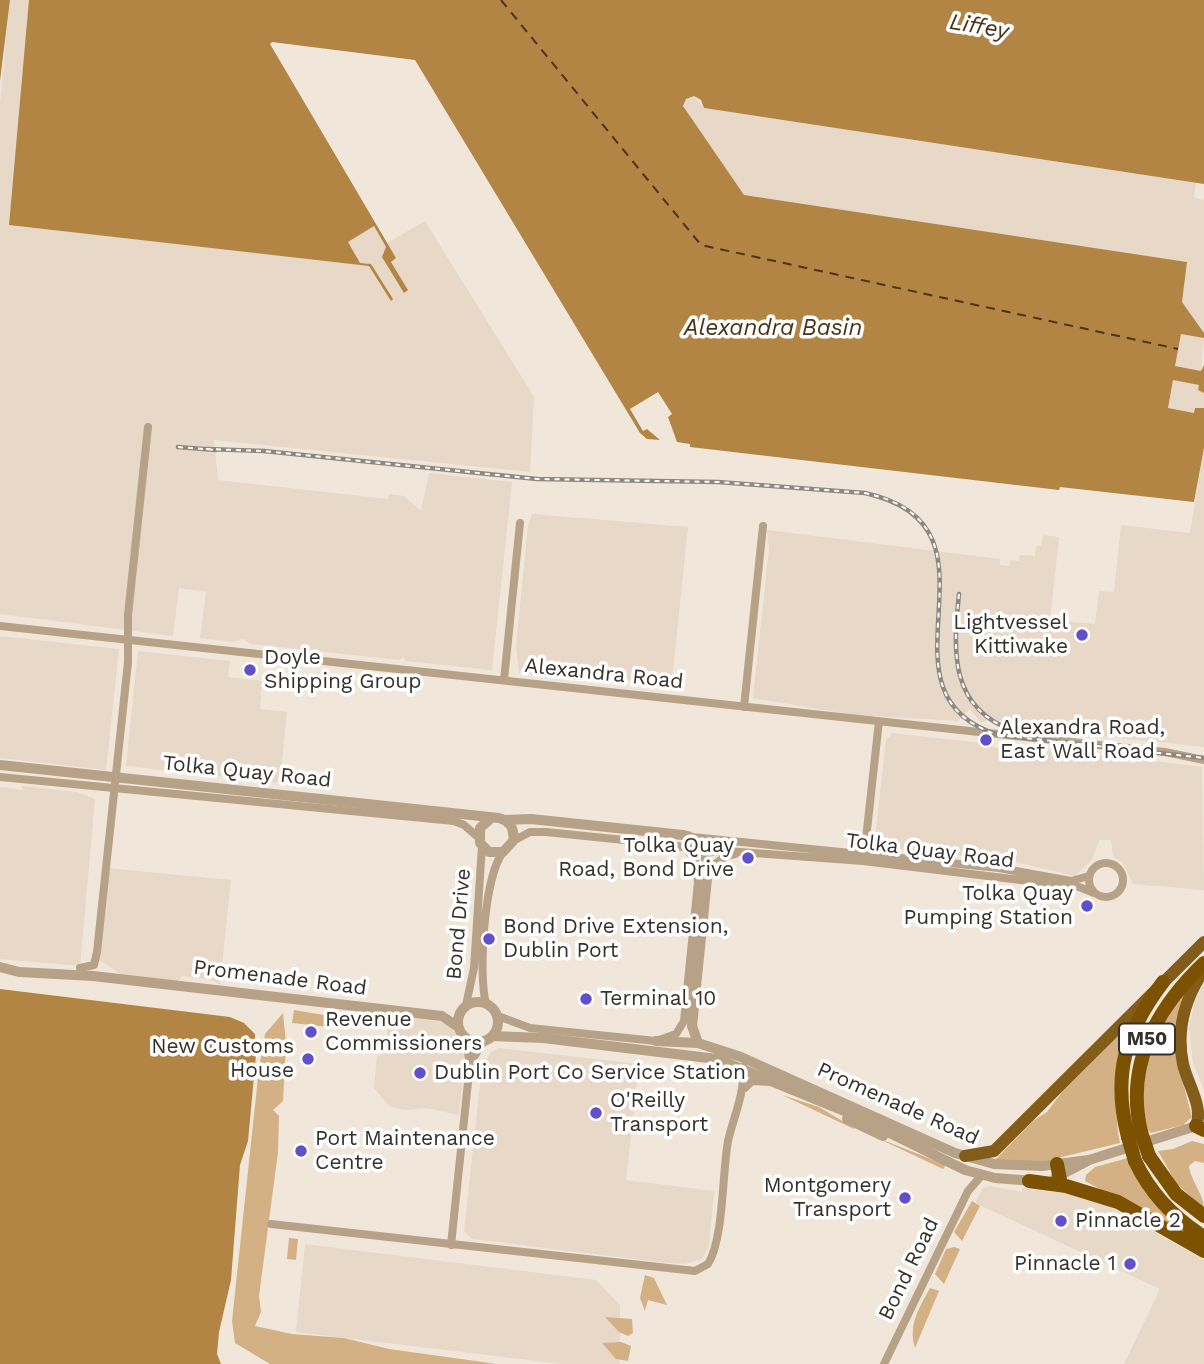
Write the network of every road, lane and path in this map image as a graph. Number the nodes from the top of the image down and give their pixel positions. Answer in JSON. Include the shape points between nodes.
{"nodes":[{"id":1,"x":148,"y":427,"type":"dead end"},
{"id":2,"x":520,"y":523,"type":"dead end"},
{"id":3,"x":763,"y":526,"type":"dead end"},
{"id":4,"x":0,"y":626,"type":"edge"},
{"id":5,"x":129,"y":640,"type":"junction"},
{"id":6,"x":504,"y":680,"type":"junction"},
{"id":7,"x":744,"y":707,"type":"junction"},
{"id":8,"x":879,"y":721,"type":"junction"},
{"id":9,"x":1204,"y":760,"type":"edge"},
{"id":10,"x":0,"y":765,"type":"edge"},
{"id":11,"x":0,"y":777,"type":"edge"},
{"id":12,"x":115,"y":777,"type":"junction"},
{"id":13,"x":114,"y":789,"type":"junction"},
{"id":14,"x":490,"y":819,"type":"junction"},
{"id":15,"x":504,"y":820,"type":"junction"},
{"id":16,"x":692,"y":837,"type":"junction"},
{"id":17,"x":513,"y":841,"type":"junction"},
{"id":18,"x":480,"y":842,"type":"junction"},
{"id":19,"x":761,"y":844,"type":"junction"},
{"id":20,"x":687,"y":850,"type":"junction"},
{"id":21,"x":503,"y":852,"type":"junction"},
{"id":22,"x":706,"y":852,"type":"junction"},
{"id":23,"x":741,"y":853,"type":"junction"},
{"id":24,"x":760,"y":854,"type":"junction"},
{"id":25,"x":864,"y":857,"type":"junction"},
{"id":26,"x":708,"y":869,"type":"junction"},
{"id":27,"x":1089,"y":876,"type":"junction"},
{"id":28,"x":1094,"y":893,"type":"junction"},
{"id":29,"x":1204,"y":942,"type":"edge"},
{"id":30,"x":1204,"y":963,"type":"edge"},
{"id":31,"x":0,"y":967,"type":"edge"},
{"id":32,"x":80,"y":968,"type":"dead end"},
{"id":33,"x":1204,"y":970,"type":"edge"},
{"id":34,"x":1163,"y":982,"type":"junction"},
{"id":35,"x":486,"y":1004,"type":"junction"},
{"id":36,"x":466,"y":1005,"type":"junction"},
{"id":37,"x":498,"y":1016,"type":"junction"},
{"id":38,"x":458,"y":1027,"type":"junction"},
{"id":39,"x":465,"y":1037,"type":"junction"},
{"id":40,"x":488,"y":1039,"type":"junction"},
{"id":41,"x":656,"y":1041,"type":"junction"},
{"id":42,"x":698,"y":1043,"type":"junction"},
{"id":43,"x":470,"y":1063,"type":"junction"},
{"id":44,"x":743,"y":1067,"type":"junction"},
{"id":45,"x":776,"y":1082,"type":"junction"},
{"id":46,"x":745,"y":1088,"type":"junction"},
{"id":47,"x":1200,"y":1128,"type":"edge"},
{"id":48,"x":1134,"y":1135,"type":"junction"},
{"id":49,"x":965,"y":1156,"type":"junction"},
{"id":50,"x":1142,"y":1159,"type":"junction"},
{"id":51,"x":965,"y":1170,"type":"junction"},
{"id":52,"x":982,"y":1175,"type":"junction"},
{"id":53,"x":1059,"y":1175,"type":"junction"},
{"id":54,"x":1029,"y":1181,"type":"joint"},
{"id":55,"x":968,"y":1191,"type":"junction"},
{"id":56,"x":1204,"y":1216,"type":"edge"},
{"id":57,"x":271,"y":1224,"type":"dead end"},
{"id":58,"x":1204,"y":1237,"type":"edge"},
{"id":59,"x":451,"y":1245,"type":"junction"},
{"id":60,"x":1204,"y":1251,"type":"edge"},
{"id":61,"x":884,"y":1364,"type":"edge"}],
"edges":[{"from":1,"to":5,"type":"street"},
{"from":2,"to":6,"type":"street"},
{"from":3,"to":7,"type":"street"},
{"from":4,"to":5,"type":"street","name":"Alexandra Road"},
{"from":5,"to":6,"type":"street","name":"Alexandra Road"},
{"from":5,"to":12,"type":"street"},
{"from":6,"to":7,"type":"street","name":"Alexandra Road"},
{"from":7,"to":8,"type":"street","name":"Alexandra Road"},
{"from":8,"to":9,"type":"street","name":"Alexandra Road"},
{"from":8,"to":25,"type":"street"},
{"from":10,"to":12,"type":"street","name":"Tolka Quay Road"},
{"from":11,"to":13,"type":"street","name":"Tolka Quay Road"},
{"from":12,"to":13,"type":"street"},
{"from":12,"to":14,"type":"street","name":"Tolka Quay Road"},
{"from":13,"to":18,"type":"street","name":"Tolka Quay Road","via":[[454,821]]},
{"from":13,"to":32,"type":"street","via":[[97,952],[93,965]]},
{"from":14,"to":15,"type":"street"},
{"from":14,"to":18,"type":"street","via":[[480,828]]},
{"from":15,"to":16,"type":"street","name":"Tolka Quay Road"},
{"from":15,"to":17,"type":"street","via":[[512,827]]},
{"from":16,"to":19,"type":"street","name":"Tolka Quay Road"},
{"from":16,"to":22,"type":"street"},
{"from":17,"to":20,"type":"street","name":"Tolka Quay Road","via":[[537,831]]},
{"from":17,"to":21,"type":"street"},
{"from":18,"to":21,"type":"street","via":[[489,852]]},
{"from":18,"to":36,"type":"street","name":"Bond Drive","via":[[474,968]]},
{"from":19,"to":24,"type":"street"},
{"from":19,"to":25,"type":"street","name":"Tolka Quay Road"},
{"from":20,"to":22,"type":"street","name":"Tolka Quay Road"},
{"from":20,"to":41,"type":"street","via":[[695,859],[698,881],[684,1021],[676,1034]]},
{"from":21,"to":35,"type":"street","name":"Bond Drive","via":[[490,878],[481,980]]},
{"from":22,"to":23,"type":"street","name":"Tolka Quay Road"},
{"from":22,"to":26,"type":"street"},
{"from":23,"to":24,"type":"street","name":"Tolka Quay Road"},
{"from":23,"to":26,"type":"street","via":[[726,856]]},
{"from":24,"to":25,"type":"street","name":"Tolka Quay Road"},
{"from":25,"to":27,"type":"street","name":"Tolka Quay Road","via":[[999,867],[1071,881]]},
{"from":25,"to":28,"type":"street","name":"Tolka Quay Road","via":[[1079,887]]},
{"from":26,"to":42,"type":"street","via":[[692,1026]]},
{"from":27,"to":28,"type":"street"},
{"from":27,"to":28,"type":"street","via":[[1104,863],[1123,874],[1123,886],[1114,895]]},
{"from":29,"to":34,"type":"highway"},
{"from":30,"to":48,"type":"highway","number":"M50","via":[[1175,994],[1146,1041],[1137,1081]]},
{"from":31,"to":38,"type":"street","name":"Promenade Road","via":[[442,1016]]},
{"from":33,"to":47,"type":"highway","via":[[1181,1028],[1183,1064],[1199,1108]]},
{"from":34,"to":48,"type":"highway","number":"M50","via":[[1131,1031],[1124,1055],[1121,1103]]},
{"from":34,"to":49,"type":"highway","via":[[994,1151]]},
{"from":35,"to":36,"type":"street"},
{"from":35,"to":37,"type":"street"},
{"from":36,"to":38,"type":"street","via":[[458,1016]]},
{"from":37,"to":40,"type":"street"},
{"from":37,"to":41,"type":"street","via":[[530,1028]]},
{"from":38,"to":39,"type":"street"},
{"from":39,"to":40,"type":"street","via":[[473,1042]]},
{"from":39,"to":43,"type":"street"},
{"from":40,"to":43,"type":"street"},
{"from":40,"to":44,"type":"street","name":"Promenade Road","via":[[509,1034],[681,1053]]},
{"from":41,"to":42,"type":"street","name":"Promenade Road"},
{"from":42,"to":49,"type":"street","name":"Promenade Road","via":[[770,1068]]},
{"from":43,"to":59,"type":"street"},
{"from":44,"to":45,"type":"street","name":"Promenade Road"},
{"from":44,"to":46,"type":"street"},
{"from":45,"to":46,"type":"street","via":[[752,1081]]},
{"from":45,"to":51,"type":"street","name":"Promenade Road"},
{"from":46,"to":59,"type":"street","via":[[729,1141],[715,1247],[708,1264],[700,1269],[678,1271]]},
{"from":47,"to":53,"type":"street","name":"Promenade Road","via":[[1089,1160]]},
{"from":48,"to":50,"type":"highway","number":"M50","bridge":true},
{"from":49,"to":53,"type":"street","name":"Promenade Road"},
{"from":50,"to":56,"type":"highway","number":"M50"},
{"from":50,"to":58,"type":"highway","number":"M50","via":[[1157,1197]]},
{"from":51,"to":52,"type":"street","name":"Promenade Road"},
{"from":51,"to":55,"type":"street"},
{"from":52,"to":54,"type":"street","name":"Promenade Road"},
{"from":52,"to":55,"type":"street","name":"Bond Road"},
{"from":53,"to":54,"type":"highway"},
{"from":53,"to":60,"type":"highway"},
{"from":55,"to":61,"type":"street","name":"Bond Road"},
{"from":57,"to":59,"type":"street"}]}
